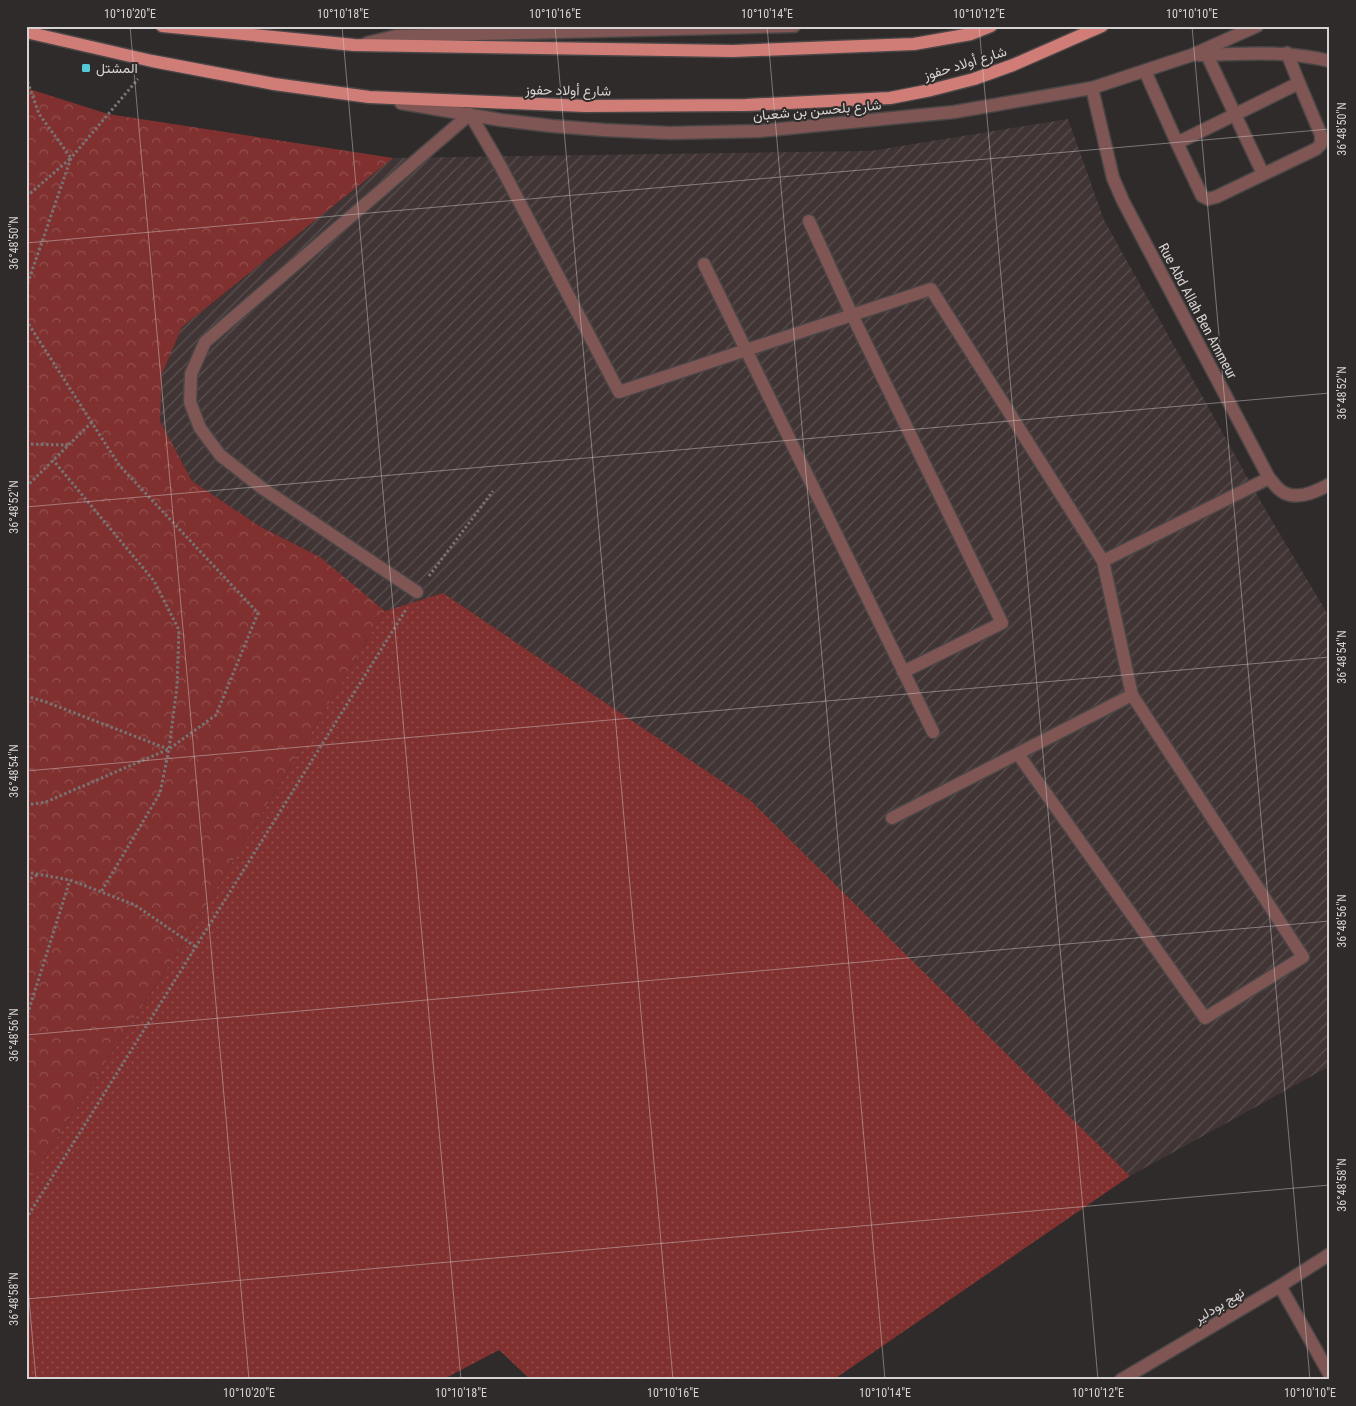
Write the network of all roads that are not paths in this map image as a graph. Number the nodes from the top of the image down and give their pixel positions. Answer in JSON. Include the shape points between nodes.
{"nodes":[{"id":1,"x":162,"y":26,"type":"edge"},
{"id":2,"x":794,"y":26,"type":"edge"},
{"id":3,"x":991,"y":26,"type":"edge"},
{"id":4,"x":1102,"y":26,"type":"edge"},
{"id":5,"x":1257,"y":26,"type":"edge"},
{"id":6,"x":204,"y":28,"type":"edge"},
{"id":7,"x":397,"y":31,"type":"edge"},
{"id":8,"x":26,"y":32,"type":"edge"},
{"id":9,"x":354,"y":45,"type":"junction"},
{"id":10,"x":1287,"y":53,"type":"junction"},
{"id":11,"x":1192,"y":55,"type":"junction"},
{"id":12,"x":1207,"y":55,"type":"junction"},
{"id":13,"x":1330,"y":61,"type":"edge"},
{"id":14,"x":1145,"y":71,"type":"junction"},
{"id":15,"x":1299,"y":84,"type":"junction"},
{"id":16,"x":1092,"y":88,"type":"junction"},
{"id":17,"x":369,"y":97,"type":"junction"},
{"id":18,"x":470,"y":114,"type":"junction"},
{"id":19,"x":1235,"y":114,"type":"junction"},
{"id":20,"x":1177,"y":143,"type":"junction"},
{"id":21,"x":1263,"y":174,"type":"junction"},
{"id":22,"x":809,"y":221,"type":"dead end"},
{"id":23,"x":704,"y":264,"type":"dead end"},
{"id":24,"x":852,"y":315,"type":"junction"},
{"id":25,"x":746,"y":350,"type":"junction"},
{"id":26,"x":1269,"y":478,"type":"junction"},
{"id":27,"x":1330,"y":484,"type":"edge"},
{"id":28,"x":1103,"y":561,"type":"junction"},
{"id":29,"x":417,"y":592,"type":"road end"},
{"id":30,"x":903,"y":672,"type":"junction"},
{"id":31,"x":1132,"y":695,"type":"junction"},
{"id":32,"x":933,"y":732,"type":"dead end"},
{"id":33,"x":1018,"y":754,"type":"junction"},
{"id":34,"x":892,"y":818,"type":"dead end"},
{"id":35,"x":1330,"y":1254,"type":"edge"},
{"id":36,"x":1280,"y":1286,"type":"junction"},
{"id":37,"x":1330,"y":1374,"type":"edge"},
{"id":38,"x":1122,"y":1380,"type":"edge"}],
"edges":[{"from":1,"to":6,"type":"main road","name":"شارع أولاد حفوز"},
{"from":2,"to":7,"type":"street","name":"شارع أولاد حفوز"},
{"from":3,"to":9,"type":"main road","name":"شارع أولاد حفوز","via":[[972,34],[914,44],[733,51]]},
{"from":4,"to":17,"type":"main road","name":"شارع أولاد حفوز","via":[[974,79],[890,98],[746,105],[586,106]]},
{"from":5,"to":11,"type":"street","name":"شارع بلحسن بن شعبان"},
{"from":6,"to":9,"type":"main road","name":"شارع أولاد حفوز"},
{"from":7,"to":9,"type":"street","name":"شارع أولاد حفوز"},
{"from":8,"to":17,"type":"main road","name":"شارع أولاد حفوز","via":[[152,61],[274,84]]},
{"from":10,"to":12,"type":"street"},
{"from":10,"to":13,"type":"street"},
{"from":10,"to":15,"type":"street"},
{"from":11,"to":12,"type":"street"},
{"from":11,"to":14,"type":"street","name":"شارع بلحسن بن شعبان"},
{"from":12,"to":19,"type":"street"},
{"from":14,"to":16,"type":"street","name":"شارع بلحسن بن شعبان"},
{"from":14,"to":20,"type":"street"},
{"from":15,"to":19,"type":"street"},
{"from":15,"to":21,"type":"street","via":[[1321,135],[1321,144]]},
{"from":16,"to":18,"type":"street","name":"شارع بلحسن بن شعبان","via":[[954,112],[760,131],[670,133],[604,130]]},
{"from":16,"to":26,"type":"street","name":"Rue Abd Allah Ben Ammeur","via":[[1113,178],[1122,201]]},
{"from":17,"to":18,"type":"street","name":"شارع بلحسن بن شعبان"},
{"from":18,"to":25,"type":"street","via":[[619,392]]},
{"from":18,"to":29,"type":"street","via":[[205,342],[191,374],[190,402],[200,428],[220,455],[262,488]]},
{"from":19,"to":20,"type":"street"},
{"from":19,"to":21,"type":"street"},
{"from":20,"to":21,"type":"street","via":[[1202,196],[1208,199]]},
{"from":22,"to":24,"type":"street"},
{"from":23,"to":25,"type":"street"},
{"from":24,"to":25,"type":"street"},
{"from":24,"to":28,"type":"street","via":[[931,289]]},
{"from":24,"to":30,"type":"street","via":[[1002,623]]},
{"from":25,"to":30,"type":"street"},
{"from":26,"to":27,"type":"street","name":"Rue Abd Allah Ben Ammeur","via":[[1280,491],[1290,495],[1317,491]]},
{"from":26,"to":28,"type":"street"},
{"from":28,"to":31,"type":"street"},
{"from":30,"to":32,"type":"street"},
{"from":31,"to":33,"type":"street"},
{"from":31,"to":33,"type":"street","via":[[1303,957],[1205,1018]]},
{"from":33,"to":34,"type":"street"},
{"from":35,"to":36,"type":"street","name":"نهج بودلير"},
{"from":36,"to":37,"type":"street"},
{"from":36,"to":38,"type":"street","name":"نهج بودلير"}]}
